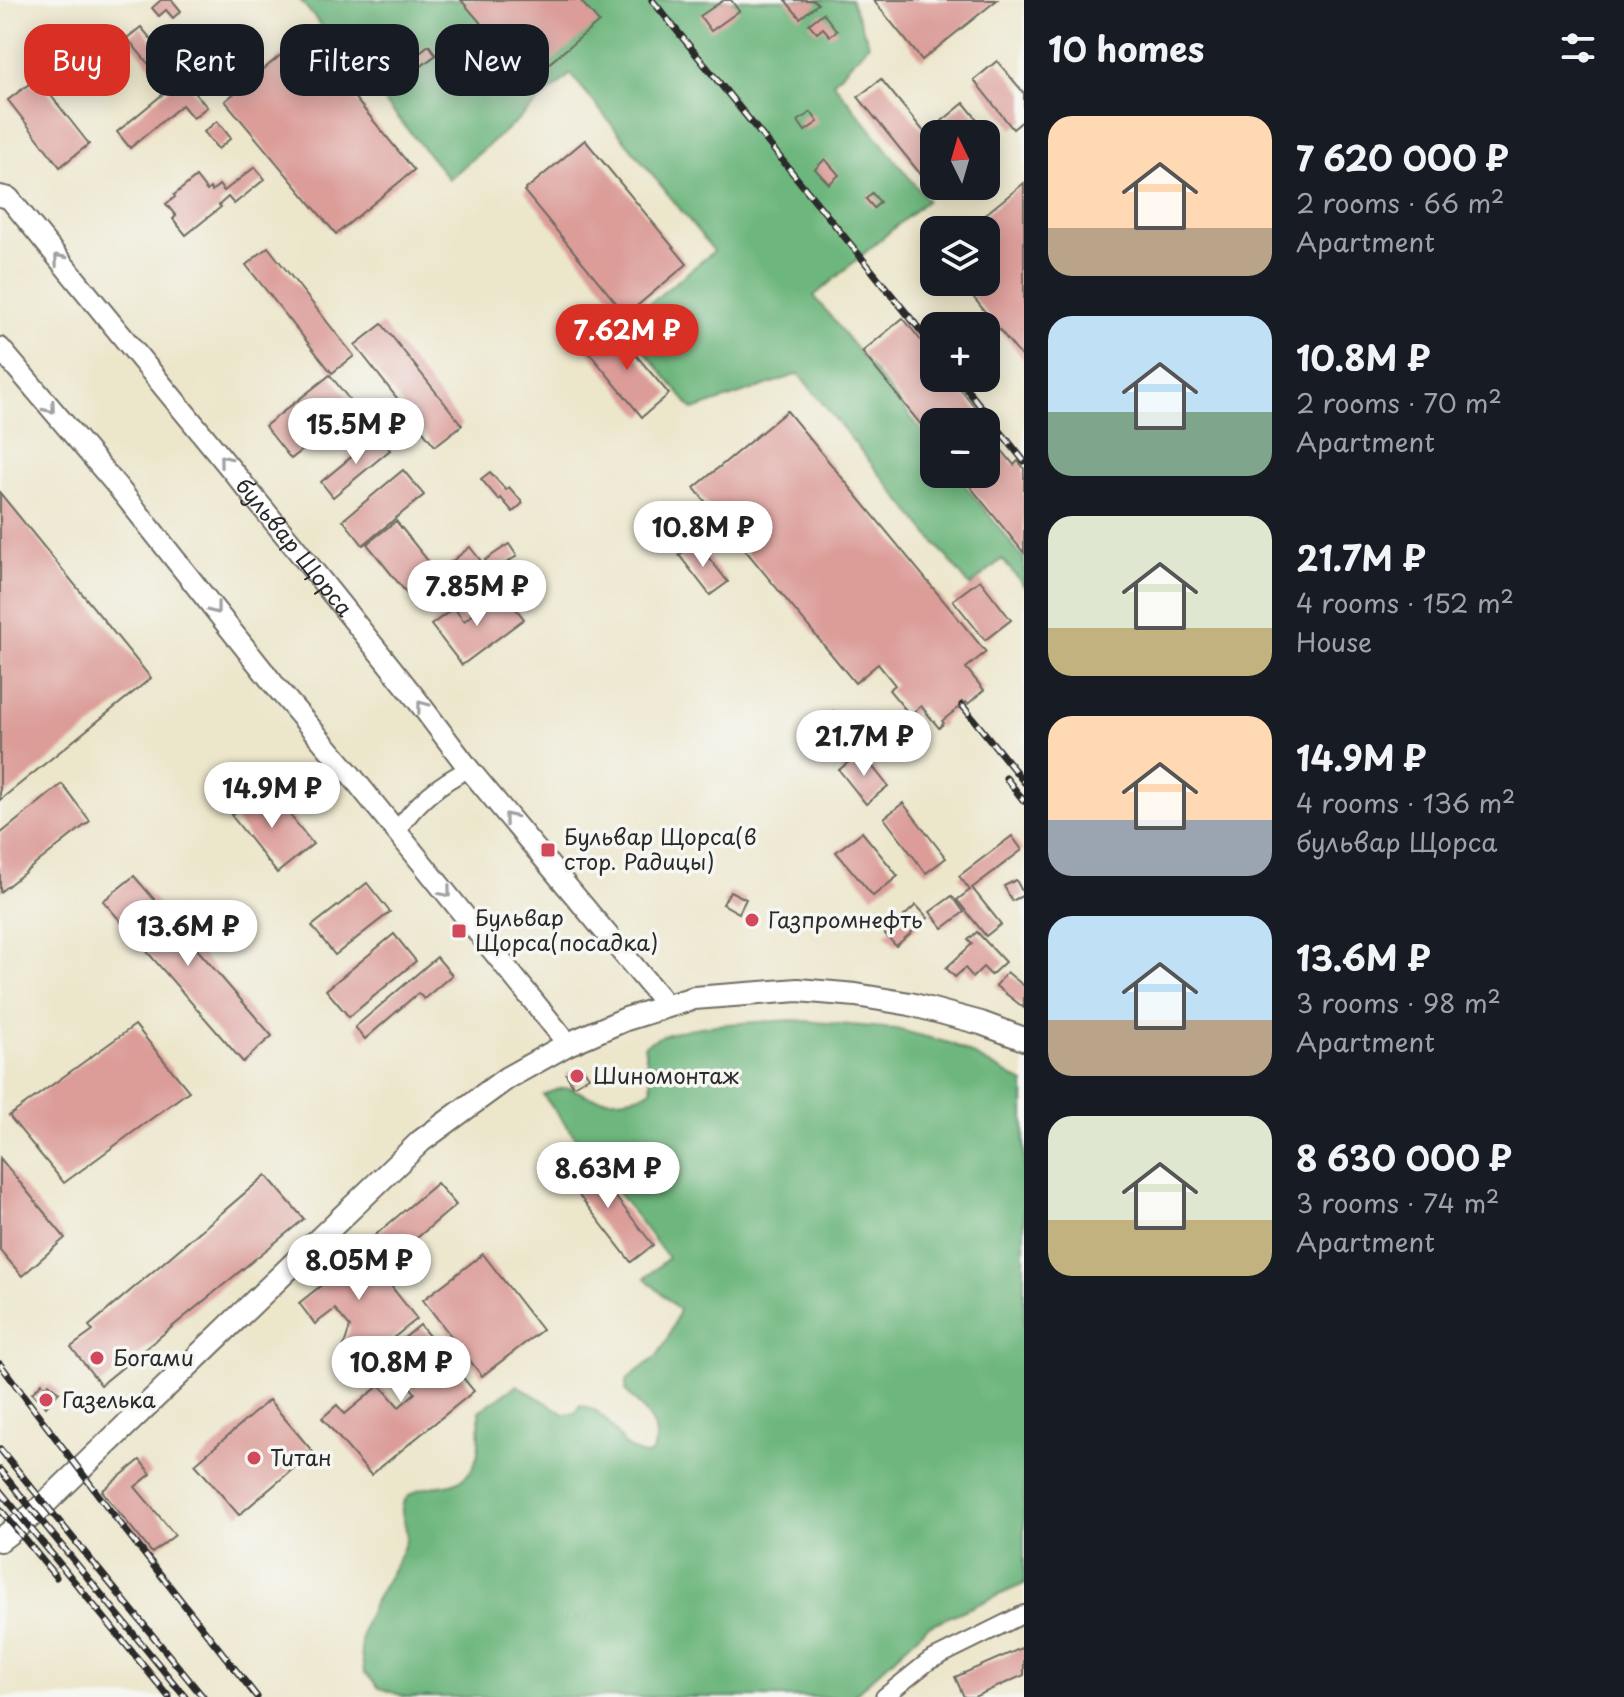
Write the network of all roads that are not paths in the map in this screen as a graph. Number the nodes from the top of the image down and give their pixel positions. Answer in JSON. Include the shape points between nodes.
{"nodes":[{"id":1,"x":0,"y":196,"type":"edge"},
{"id":2,"x":0,"y":348,"type":"edge"},
{"id":3,"x":469,"y":769,"type":"junction"},
{"id":4,"x":397,"y":831,"type":"junction"},
{"id":5,"x":667,"y":1006,"type":"junction"},
{"id":6,"x":1024,"y":1039,"type":"edge"},
{"id":7,"x":568,"y":1044,"type":"junction"},
{"id":8,"x":0,"y":1540,"type":"edge"},
{"id":9,"x":1024,"y":1614,"type":"edge"},
{"id":10,"x":884,"y":1697,"type":"edge"}],
"edges":[{"from":3,"to":1,"type":"street","name":"бульвар Щорса","one_way":true,"via":[[195,425],[9,198]]},
{"from":2,"to":4,"type":"street","one_way":true},
{"from":3,"to":4,"type":"street","via":[[448,779],[409,813]]},
{"from":5,"to":3,"type":"street","name":"бульвар Щорса","one_way":true},
{"from":4,"to":7,"type":"street","one_way":true},
{"from":5,"to":6,"type":"main road","via":[[694,998],[814,990],[910,1004]]},
{"from":5,"to":7,"type":"main road"},
{"from":7,"to":8,"type":"main road","via":[[507,1078],[421,1141],[35,1513]]},
{"from":9,"to":10,"type":"street","via":[[929,1661]]}]}
